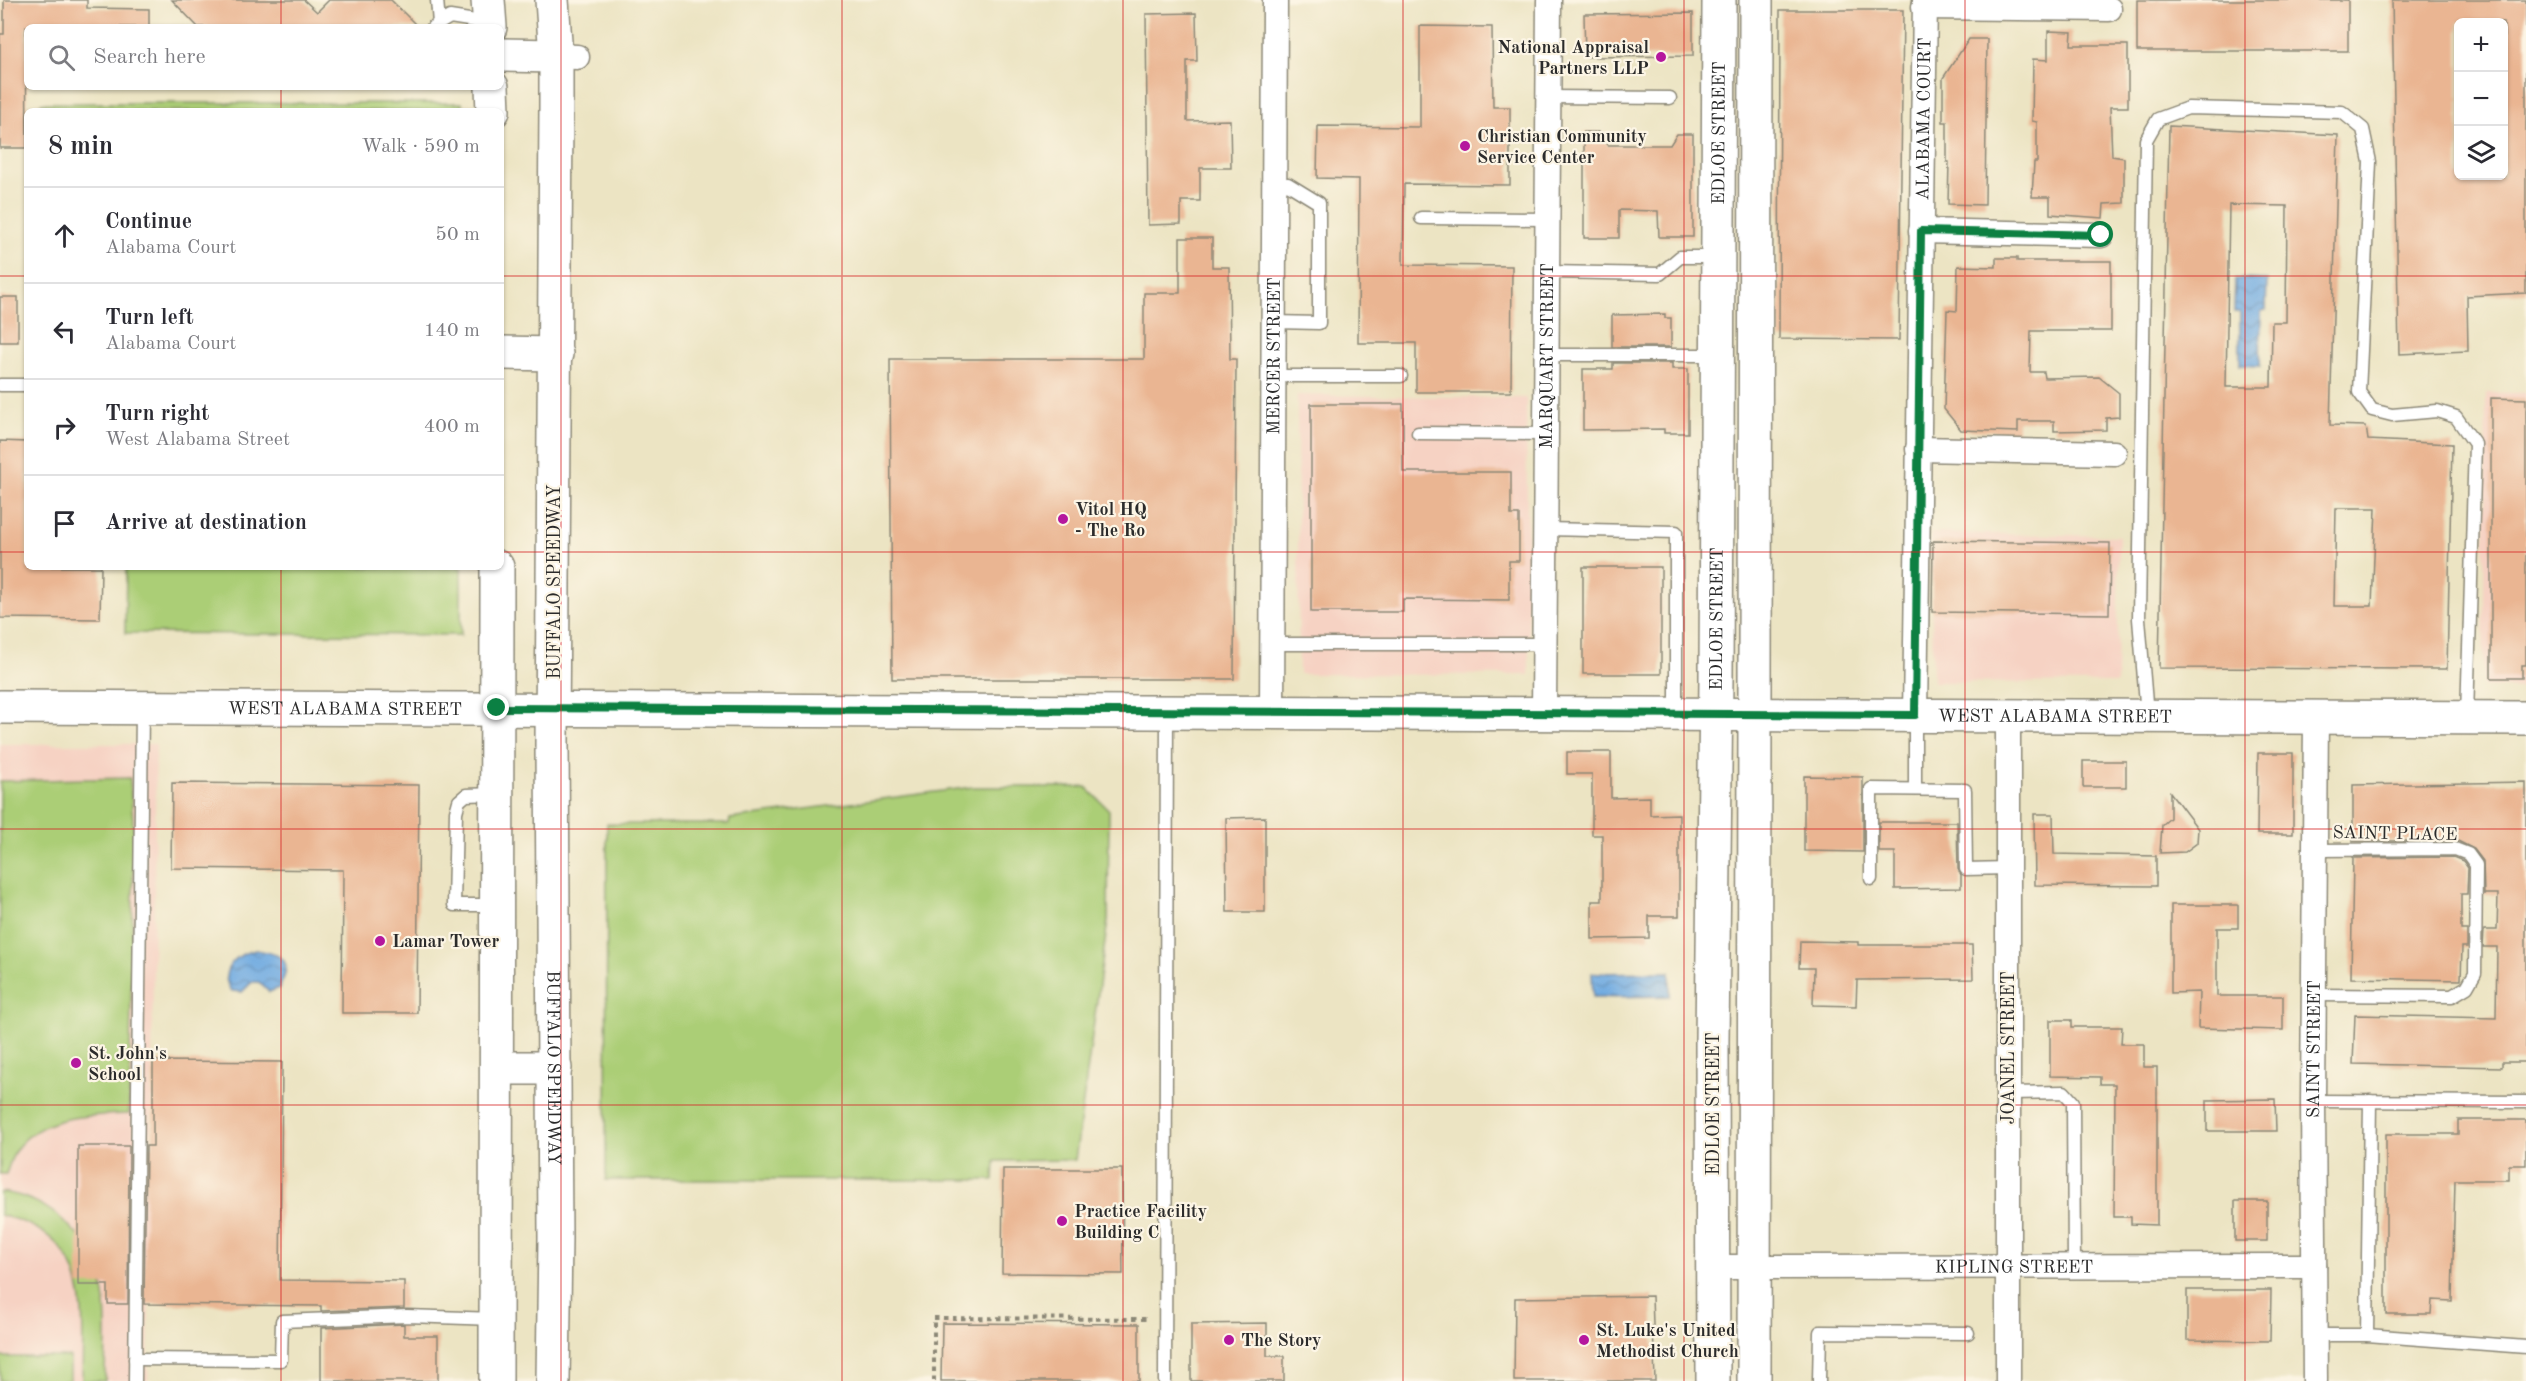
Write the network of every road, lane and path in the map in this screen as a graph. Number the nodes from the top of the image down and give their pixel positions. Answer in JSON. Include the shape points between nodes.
{"nodes":[{"id":1,"x":437,"y":0,"type":"edge"},
{"id":2,"x":552,"y":0,"type":"edge"},
{"id":3,"x":1275,"y":0,"type":"edge"},
{"id":4,"x":1549,"y":0,"type":"edge"},
{"id":5,"x":1719,"y":0,"type":"edge"},
{"id":6,"x":1756,"y":0,"type":"edge"},
{"id":7,"x":1924,"y":3,"type":"edge"},
{"id":8,"x":2109,"y":9,"type":"dead end"},
{"id":9,"x":489,"y":17,"type":"edge"},
{"id":10,"x":436,"y":24,"type":"edge"},
{"id":11,"x":438,"y":24,"type":"edge"},
{"id":12,"x":504,"y":55,"type":"edge"},
{"id":13,"x":567,"y":57,"type":"junction"},
{"id":14,"x":492,"y":90,"type":"edge"},
{"id":15,"x":1548,"y":97,"type":"junction"},
{"id":16,"x":1670,"y":98,"type":"dead end"},
{"id":17,"x":493,"y":108,"type":"edge"},
{"id":18,"x":1274,"y":186,"type":"junction"},
{"id":19,"x":1421,"y":218,"type":"dead end"},
{"id":20,"x":1547,"y":219,"type":"junction"},
{"id":21,"x":1921,"y":231,"type":"junction"},
{"id":22,"x":2101,"y":235,"type":"dead end"},
{"id":23,"x":1718,"y":257,"type":"junction"},
{"id":24,"x":1547,"y":272,"type":"junction"},
{"id":25,"x":1274,"y":322,"type":"junction"},
{"id":26,"x":504,"y":353,"type":"edge"},
{"id":27,"x":556,"y":354,"type":"junction"},
{"id":28,"x":1547,"y":355,"type":"junction"},
{"id":29,"x":1718,"y":356,"type":"junction"},
{"id":30,"x":1755,"y":356,"type":"junction"},
{"id":31,"x":1274,"y":376,"type":"junction"},
{"id":32,"x":1401,"y":376,"type":"dead end"},
{"id":33,"x":0,"y":385,"type":"edge"},
{"id":34,"x":24,"y":385,"type":"edge"},
{"id":35,"x":1418,"y":434,"type":"dead end"},
{"id":36,"x":1546,"y":434,"type":"junction"},
{"id":37,"x":1918,"y":449,"type":"junction"},
{"id":38,"x":2114,"y":453,"type":"dead end"},
{"id":39,"x":1546,"y":530,"type":"junction"},
{"id":40,"x":497,"y":570,"type":"edge"},
{"id":41,"x":1273,"y":644,"type":"junction"},
{"id":42,"x":1545,"y":644,"type":"junction"},
{"id":43,"x":0,"y":707,"type":"edge"},
{"id":44,"x":142,"y":707,"type":"junction"},
{"id":45,"x":497,"y":708,"type":"junction"},
{"id":46,"x":552,"y":708,"type":"junction"},
{"id":47,"x":1167,"y":711,"type":"junction"},
{"id":48,"x":1272,"y":712,"type":"junction"},
{"id":49,"x":1544,"y":713,"type":"junction"},
{"id":50,"x":1676,"y":714,"type":"junction"},
{"id":51,"x":1716,"y":714,"type":"junction"},
{"id":52,"x":1754,"y":714,"type":"junction"},
{"id":53,"x":1915,"y":715,"type":"junction"},
{"id":54,"x":2008,"y":716,"type":"junction"},
{"id":55,"x":2147,"y":716,"type":"junction"},
{"id":56,"x":2316,"y":717,"type":"junction"},
{"id":57,"x":2467,"y":717,"type":"junction"},
{"id":58,"x":2526,"y":718,"type":"edge"},
{"id":59,"x":1915,"y":789,"type":"junction"},
{"id":60,"x":498,"y":794,"type":"junction"},
{"id":61,"x":2316,"y":849,"type":"junction"},
{"id":62,"x":2008,"y":868,"type":"junction"},
{"id":63,"x":1871,"y":879,"type":"dead end"},
{"id":64,"x":497,"y":905,"type":"junction"},
{"id":65,"x":2315,"y":995,"type":"junction"},
{"id":66,"x":1712,"y":1042,"type":"junction"},
{"id":67,"x":1753,"y":1042,"type":"junction"},
{"id":68,"x":497,"y":1068,"type":"junction"},
{"id":69,"x":555,"y":1068,"type":"junction"},
{"id":70,"x":2008,"y":1093,"type":"junction"},
{"id":71,"x":2313,"y":1101,"type":"junction"},
{"id":72,"x":2370,"y":1101,"type":"junction"},
{"id":73,"x":2526,"y":1102,"type":"edge"},
{"id":74,"x":1714,"y":1266,"type":"junction"},
{"id":75,"x":1753,"y":1266,"type":"junction"},
{"id":76,"x":2008,"y":1266,"type":"junction"},
{"id":77,"x":2074,"y":1266,"type":"junction"},
{"id":78,"x":2314,"y":1266,"type":"junction"},
{"id":79,"x":1166,"y":1312,"type":"junction"},
{"id":80,"x":496,"y":1319,"type":"junction"},
{"id":81,"x":1968,"y":1333,"type":"dead end"},
{"id":82,"x":2315,"y":1335,"type":"junction"},
{"id":83,"x":2367,"y":1335,"type":"junction"},
{"id":84,"x":934,"y":1339,"type":"junction"},
{"id":85,"x":942,"y":1339,"type":"dead end"},
{"id":86,"x":2526,"y":1347,"type":"edge"},
{"id":87,"x":135,"y":1359,"type":"junction"},
{"id":88,"x":135,"y":1381,"type":"edge"},
{"id":89,"x":496,"y":1381,"type":"edge"},
{"id":90,"x":552,"y":1381,"type":"edge"},
{"id":91,"x":934,"y":1381,"type":"edge"},
{"id":92,"x":1165,"y":1381,"type":"edge"},
{"id":93,"x":1713,"y":1381,"type":"edge"},
{"id":94,"x":1754,"y":1381,"type":"edge"},
{"id":95,"x":1819,"y":1381,"type":"edge"},
{"id":96,"x":2008,"y":1381,"type":"edge"},
{"id":97,"x":2315,"y":1381,"type":"edge"}],
"edges":[{"from":1,"to":10,"type":"lane"},
{"from":2,"to":13,"type":"main road","name":"BUFFALO SPEEDWAY"},
{"from":3,"to":18,"type":"street","name":"MERCER STREET"},
{"from":4,"to":15,"type":"street","name":"MARQUART STREET"},
{"from":5,"to":23,"type":"main road","name":"EDLOE STREET"},
{"from":6,"to":30,"type":"main road","name":"EDLOE STREET"},
{"from":7,"to":8,"type":"street","name":"ALABAMA COURT"},
{"from":7,"to":21,"type":"street","name":"ALABAMA COURT"},
{"from":9,"to":11,"type":"lane","via":[[450,16]]},
{"from":12,"to":13,"type":"main road"},
{"from":13,"to":27,"type":"main road","name":"BUFFALO SPEEDWAY"},
{"from":14,"to":17,"type":"main road"},
{"from":15,"to":16,"type":"lane"},
{"from":15,"to":20,"type":"street","name":"MARQUART STREET"},
{"from":18,"to":25,"type":"street","name":"MERCER STREET"},
{"from":18,"to":25,"type":"lane","via":[[1288,184],[1319,203],[1319,323]]},
{"from":19,"to":20,"type":"lane"},
{"from":20,"to":24,"type":"street","name":"MARQUART STREET"},
{"from":21,"to":22,"type":"street"},
{"from":21,"to":37,"type":"street","name":"ALABAMA COURT"},
{"from":23,"to":24,"type":"lane","via":[[1680,257],[1660,274]]},
{"from":23,"to":29,"type":"main road","name":"EDLOE STREET"},
{"from":24,"to":28,"type":"street","name":"MARQUART STREET"},
{"from":25,"to":31,"type":"street","name":"MERCER STREET"},
{"from":26,"to":27,"type":"main road"},
{"from":27,"to":46,"type":"main road","name":"BUFFALO SPEEDWAY"},
{"from":28,"to":29,"type":"lane"},
{"from":28,"to":36,"type":"street","name":"MARQUART STREET"},
{"from":29,"to":30,"type":"main road"},
{"from":29,"to":51,"type":"main road","name":"EDLOE STREET"},
{"from":30,"to":52,"type":"main road","name":"EDLOE STREET"},
{"from":31,"to":32,"type":"lane"},
{"from":31,"to":41,"type":"street","name":"MERCER STREET"},
{"from":33,"to":34,"type":"lane"},
{"from":35,"to":36,"type":"lane"},
{"from":36,"to":39,"type":"street","name":"MARQUART STREET"},
{"from":37,"to":38,"type":"street"},
{"from":37,"to":53,"type":"street","name":"ALABAMA COURT"},
{"from":39,"to":42,"type":"street","name":"MARQUART STREET"},
{"from":39,"to":50,"type":"lane","via":[[1676,532]]},
{"from":40,"to":45,"type":"main road"},
{"from":41,"to":42,"type":"lane"},
{"from":41,"to":48,"type":"street","name":"MERCER STREET"},
{"from":42,"to":49,"type":"street","name":"MARQUART STREET"},
{"from":43,"to":44,"type":"main road","name":"WEST ALABAMA STREET"},
{"from":44,"to":45,"type":"main road","name":"WEST ALABAMA STREET"},
{"from":44,"to":87,"type":"lane"},
{"from":45,"to":46,"type":"main road","name":"WEST ALABAMA STREET"},
{"from":45,"to":60,"type":"main road"},
{"from":46,"to":47,"type":"main road","name":"WEST ALABAMA STREET"},
{"from":46,"to":69,"type":"main road","name":"BUFFALO SPEEDWAY"},
{"from":47,"to":48,"type":"main road","name":"WEST ALABAMA STREET"},
{"from":47,"to":79,"type":"lane"},
{"from":48,"to":49,"type":"main road","name":"WEST ALABAMA STREET"},
{"from":49,"to":50,"type":"main road","name":"WEST ALABAMA STREET"},
{"from":50,"to":51,"type":"main road","name":"WEST ALABAMA STREET"},
{"from":51,"to":52,"type":"main road","name":"WEST ALABAMA STREET"},
{"from":51,"to":66,"type":"main road","name":"EDLOE STREET"},
{"from":52,"to":53,"type":"main road","name":"WEST ALABAMA STREET"},
{"from":52,"to":67,"type":"main road","name":"EDLOE STREET"},
{"from":53,"to":54,"type":"main road","name":"WEST ALABAMA STREET"},
{"from":53,"to":59,"type":"lane"},
{"from":54,"to":55,"type":"main road","name":"WEST ALABAMA STREET"},
{"from":54,"to":62,"type":"street","name":"JOANEL STREET"},
{"from":55,"to":56,"type":"main road","name":"WEST ALABAMA STREET"},
{"from":55,"to":57,"type":"lane","via":[[2139,619],[2145,140],[2158,119],[2188,108],[2342,112],[2362,129],[2370,162],[2359,392],[2372,410],[2382,413],[2437,411],[2456,417],[2475,444]]},
{"from":56,"to":57,"type":"main road","name":"WEST ALABAMA STREET"},
{"from":56,"to":61,"type":"street","name":"SAINT STREET"},
{"from":57,"to":58,"type":"main road","name":"WEST ALABAMA STREET"},
{"from":59,"to":62,"type":"lane","via":[[1965,790],[1966,868]]},
{"from":59,"to":63,"type":"lane","via":[[1871,789]]},
{"from":60,"to":64,"type":"main road"},
{"from":60,"to":64,"type":"lane","via":[[466,795],[459,801],[454,905]]},
{"from":61,"to":65,"type":"street","name":"SAINT STREET"},
{"from":61,"to":65,"type":"lane","name":"SAINT PLACE","via":[[2455,849],[2468,854],[2476,865],[2476,877],[2475,973],[2468,987],[2452,996]]},
{"from":62,"to":70,"type":"street","name":"JOANEL STREET"},
{"from":64,"to":68,"type":"main road"},
{"from":65,"to":71,"type":"street","name":"SAINT STREET"},
{"from":66,"to":67,"type":"main road"},
{"from":66,"to":74,"type":"main road","name":"EDLOE STREET"},
{"from":67,"to":75,"type":"main road","name":"EDLOE STREET"},
{"from":68,"to":69,"type":"main road"},
{"from":68,"to":80,"type":"main road"},
{"from":69,"to":90,"type":"main road","name":"BUFFALO SPEEDWAY"},
{"from":70,"to":76,"type":"street","name":"JOANEL STREET"},
{"from":70,"to":77,"type":"lane","via":[[2064,1092],[2073,1102]]},
{"from":71,"to":72,"type":"lane"},
{"from":71,"to":78,"type":"street","name":"SAINT STREET"},
{"from":72,"to":73,"type":"lane"},
{"from":72,"to":83,"type":"lane"},
{"from":74,"to":75,"type":"street","name":"KIPLING STREET"},
{"from":74,"to":93,"type":"main road","name":"EDLOE STREET"},
{"from":75,"to":76,"type":"street","name":"KIPLING STREET"},
{"from":75,"to":94,"type":"main road","name":"EDLOE STREET"},
{"from":76,"to":77,"type":"street","name":"KIPLING STREET"},
{"from":76,"to":96,"type":"street","name":"JOANEL STREET"},
{"from":77,"to":78,"type":"street","name":"KIPLING STREET"},
{"from":78,"to":82,"type":"street","name":"SAINT STREET"},
{"from":79,"to":84,"type":"path","via":[[1154,1319],[934,1318]]},
{"from":79,"to":92,"type":"lane"},
{"from":80,"to":87,"type":"lane","via":[[406,1316],[282,1321],[281,1360]]},
{"from":80,"to":89,"type":"main road"},
{"from":81,"to":95,"type":"lane","via":[[1820,1332]]},
{"from":82,"to":83,"type":"lane"},
{"from":82,"to":97,"type":"street","name":"SAINT STREET"},
{"from":83,"to":86,"type":"lane"},
{"from":84,"to":85,"type":"path"},
{"from":84,"to":91,"type":"path"},
{"from":87,"to":88,"type":"lane"}]}
